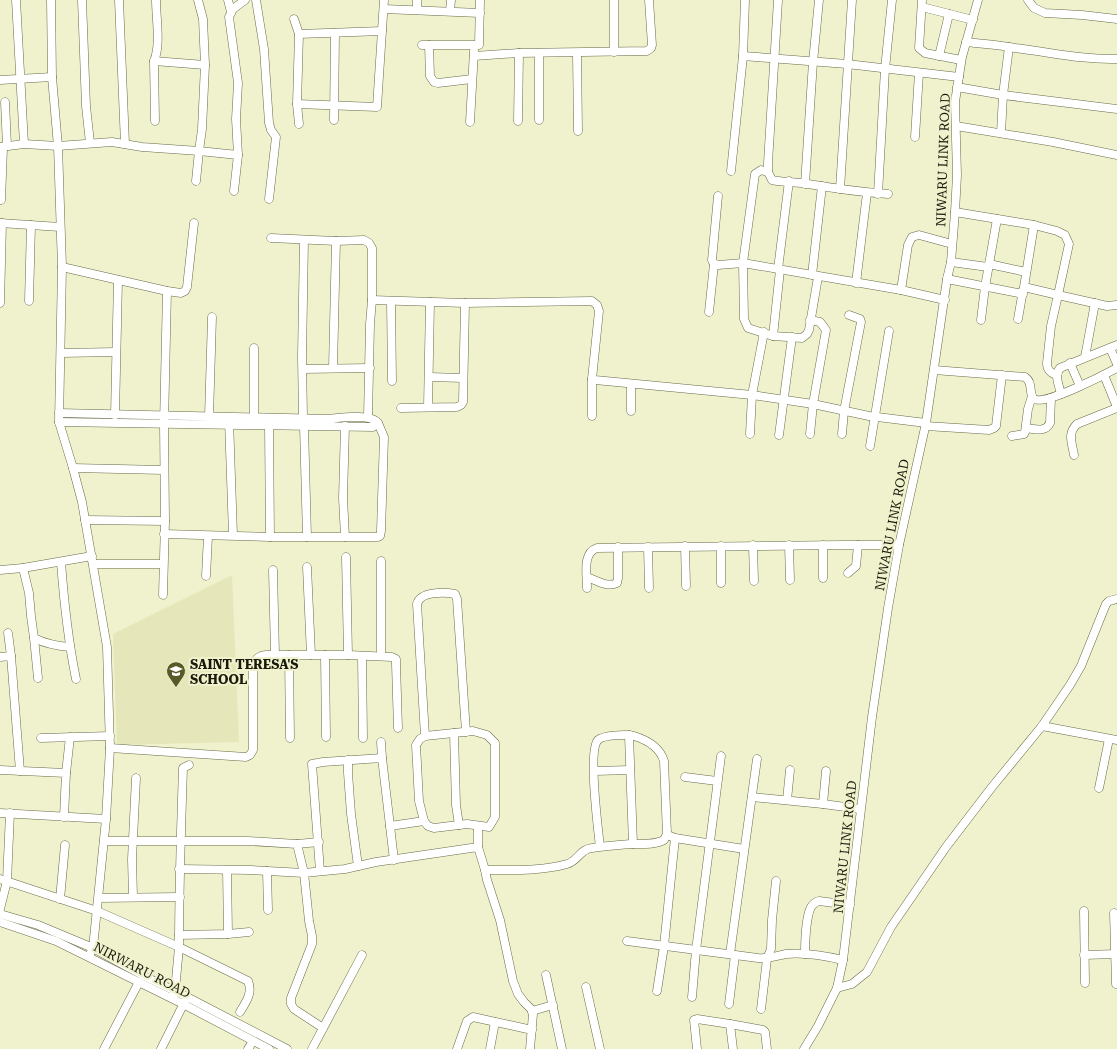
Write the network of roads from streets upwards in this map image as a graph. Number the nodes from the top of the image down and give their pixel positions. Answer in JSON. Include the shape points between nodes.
{"nodes":[{"id":1,"x":16,"y":0,"type":"edge"},
{"id":2,"x":51,"y":0,"type":"edge"},
{"id":3,"x":82,"y":0,"type":"edge"},
{"id":4,"x":119,"y":0,"type":"edge"},
{"id":5,"x":156,"y":0,"type":"edge"},
{"id":6,"x":198,"y":0,"type":"edge"},
{"id":7,"x":228,"y":0,"type":"edge"},
{"id":8,"x":245,"y":0,"type":"edge"},
{"id":9,"x":256,"y":0,"type":"edge"},
{"id":10,"x":384,"y":0,"type":"edge"},
{"id":11,"x":417,"y":0,"type":"edge"},
{"id":12,"x":451,"y":0,"type":"edge"},
{"id":13,"x":480,"y":0,"type":"edge"},
{"id":14,"x":614,"y":0,"type":"edge"},
{"id":15,"x":649,"y":0,"type":"edge"},
{"id":16,"x":745,"y":0,"type":"edge"},
{"id":17,"x":778,"y":0,"type":"edge"},
{"id":18,"x":819,"y":0,"type":"edge"},
{"id":19,"x":852,"y":0,"type":"edge"},
{"id":20,"x":892,"y":0,"type":"edge"},
{"id":21,"x":978,"y":0,"type":"edge"},
{"id":22,"x":1028,"y":0,"type":"edge"},
{"id":23,"x":922,"y":3,"type":"edge"},
{"id":24,"x":384,"y":9,"type":"junction"},
{"id":25,"x":417,"y":10,"type":"junction"},
{"id":26,"x":450,"y":11,"type":"junction"},
{"id":27,"x":231,"y":12,"type":"junction"},
{"id":28,"x":480,"y":13,"type":"junction"},
{"id":29,"x":949,"y":14,"type":"junction"},
{"id":30,"x":294,"y":19,"type":"dead end"},
{"id":31,"x":1117,"y":19,"type":"edge"},
{"id":32,"x":973,"y":20,"type":"junction"},
{"id":33,"x":382,"y":31,"type":"junction"},
{"id":34,"x":335,"y":33,"type":"junction"},
{"id":35,"x":299,"y":34,"type":"junction"},
{"id":36,"x":966,"y":42,"type":"junction"},
{"id":37,"x":474,"y":45,"type":"junction"},
{"id":38,"x":1009,"y":47,"type":"junction"},
{"id":39,"x":614,"y":52,"type":"junction"},
{"id":40,"x":519,"y":53,"type":"junction"},
{"id":41,"x":539,"y":53,"type":"junction"},
{"id":42,"x":577,"y":53,"type":"junction"},
{"id":43,"x":474,"y":56,"type":"junction"},
{"id":44,"x":743,"y":56,"type":"junction"},
{"id":45,"x":939,"y":56,"type":"junction"},
{"id":46,"x":774,"y":58,"type":"junction"},
{"id":47,"x":961,"y":60,"type":"junction"},
{"id":48,"x":1117,"y":60,"type":"edge"},
{"id":49,"x":154,"y":61,"type":"junction"},
{"id":50,"x":813,"y":62,"type":"junction"},
{"id":51,"x":205,"y":64,"type":"junction"},
{"id":52,"x":847,"y":64,"type":"junction"},
{"id":53,"x":885,"y":69,"type":"junction"},
{"id":54,"x":919,"y":73,"type":"junction"},
{"id":55,"x":959,"y":77,"type":"junction"},
{"id":56,"x":52,"y":78,"type":"junction"},
{"id":57,"x":472,"y":79,"type":"junction"},
{"id":58,"x":0,"y":80,"type":"edge"},
{"id":59,"x":20,"y":80,"type":"junction"},
{"id":60,"x":957,"y":87,"type":"junction"},
{"id":61,"x":1003,"y":95,"type":"junction"},
{"id":62,"x":5,"y":102,"type":"dead end"},
{"id":63,"x":297,"y":104,"type":"junction"},
{"id":64,"x":334,"y":106,"type":"junction"},
{"id":65,"x":1117,"y":109,"type":"edge"},
{"id":66,"x":334,"y":120,"type":"dead end"},
{"id":67,"x":539,"y":120,"type":"dead end"},
{"id":68,"x":155,"y":121,"type":"dead end"},
{"id":69,"x":518,"y":121,"type":"dead end"},
{"id":70,"x":470,"y":122,"type":"dead end"},
{"id":71,"x":299,"y":124,"type":"dead end"},
{"id":72,"x":956,"y":126,"type":"junction"},
{"id":73,"x":578,"y":131,"type":"dead end"},
{"id":74,"x":1001,"y":134,"type":"junction"},
{"id":75,"x":915,"y":137,"type":"dead end"},
{"id":76,"x":90,"y":143,"type":"junction"},
{"id":77,"x":24,"y":144,"type":"junction"},
{"id":78,"x":125,"y":144,"type":"junction"},
{"id":79,"x":58,"y":146,"type":"junction"},
{"id":80,"x":3,"y":147,"type":"edge"},
{"id":81,"x":199,"y":151,"type":"junction"},
{"id":82,"x":238,"y":154,"type":"junction"},
{"id":83,"x":1117,"y":155,"type":"edge"},
{"id":84,"x":731,"y":172,"type":"dead end"},
{"id":85,"x":768,"y":172,"type":"junction"},
{"id":86,"x":196,"y":181,"type":"dead end"},
{"id":87,"x":789,"y":181,"type":"junction"},
{"id":88,"x":805,"y":184,"type":"junction"},
{"id":89,"x":822,"y":186,"type":"junction"},
{"id":90,"x":840,"y":189,"type":"junction"},
{"id":91,"x":234,"y":191,"type":"dead end"},
{"id":92,"x":867,"y":193,"type":"junction"},
{"id":93,"x":878,"y":194,"type":"junction"},
{"id":94,"x":888,"y":194,"type":"dead end"},
{"id":95,"x":718,"y":196,"type":"dead end"},
{"id":96,"x":269,"y":198,"type":"dead end"},
{"id":97,"x":1,"y":200,"type":"dead end"},
{"id":98,"x":955,"y":212,"type":"junction"},
{"id":99,"x":996,"y":219,"type":"junction"},
{"id":100,"x":1,"y":223,"type":"edge"},
{"id":101,"x":194,"y":223,"type":"dead end"},
{"id":102,"x":31,"y":225,"type":"junction"},
{"id":103,"x":1034,"y":225,"type":"junction"},
{"id":104,"x":60,"y":227,"type":"junction"},
{"id":105,"x":271,"y":238,"type":"dead end"},
{"id":106,"x":304,"y":240,"type":"junction"},
{"id":107,"x":336,"y":241,"type":"junction"},
{"id":108,"x":952,"y":244,"type":"junction"},
{"id":109,"x":951,"y":262,"type":"junction"},
{"id":110,"x":743,"y":263,"type":"junction"},
{"id":111,"x":714,"y":264,"type":"junction"},
{"id":112,"x":989,"y":266,"type":"junction"},
{"id":113,"x":62,"y":267,"type":"junction"},
{"id":114,"x":779,"y":270,"type":"junction"},
{"id":115,"x":1026,"y":272,"type":"junction"},
{"id":116,"x":815,"y":276,"type":"junction"},
{"id":117,"x":947,"y":279,"type":"junction"},
{"id":118,"x":118,"y":280,"type":"junction"},
{"id":119,"x":856,"y":283,"type":"junction"},
{"id":120,"x":985,"y":287,"type":"junction"},
{"id":121,"x":901,"y":290,"type":"junction"},
{"id":122,"x":1023,"y":290,"type":"junction"},
{"id":123,"x":167,"y":291,"type":"junction"},
{"id":124,"x":1058,"y":295,"type":"junction"},
{"id":125,"x":372,"y":300,"type":"junction"},
{"id":126,"x":945,"y":300,"type":"junction"},
{"id":127,"x":30,"y":301,"type":"dead end"},
{"id":128,"x":391,"y":301,"type":"junction"},
{"id":129,"x":430,"y":302,"type":"junction"},
{"id":130,"x":0,"y":303,"type":"edge"},
{"id":131,"x":465,"y":303,"type":"junction"},
{"id":132,"x":1095,"y":303,"type":"junction"},
{"id":133,"x":1116,"y":308,"type":"edge"},
{"id":134,"x":709,"y":312,"type":"dead end"},
{"id":135,"x":849,"y":315,"type":"dead end"},
{"id":136,"x":212,"y":316,"type":"dead end"},
{"id":137,"x":1018,"y":319,"type":"dead end"},
{"id":138,"x":810,"y":320,"type":"junction"},
{"id":139,"x":981,"y":320,"type":"dead end"},
{"id":140,"x":889,"y":331,"type":"dead end"},
{"id":141,"x":764,"y":332,"type":"junction"},
{"id":142,"x":773,"y":336,"type":"junction"},
{"id":143,"x":792,"y":337,"type":"junction"},
{"id":144,"x":1113,"y":346,"type":"edge"},
{"id":145,"x":254,"y":348,"type":"dead end"},
{"id":146,"x":61,"y":352,"type":"junction"},
{"id":147,"x":116,"y":352,"type":"junction"},
{"id":148,"x":1086,"y":357,"type":"junction"},
{"id":149,"x":1070,"y":363,"type":"junction"},
{"id":150,"x":1117,"y":364,"type":"edge"},
{"id":151,"x":333,"y":368,"type":"junction"},
{"id":152,"x":370,"y":368,"type":"junction"},
{"id":153,"x":1117,"y":368,"type":"edge"},
{"id":154,"x":303,"y":369,"type":"junction"},
{"id":155,"x":934,"y":370,"type":"junction"},
{"id":156,"x":1002,"y":375,"type":"junction"},
{"id":157,"x":1057,"y":375,"type":"junction"},
{"id":158,"x":1104,"y":375,"type":"junction"},
{"id":159,"x":429,"y":377,"type":"junction"},
{"id":160,"x":463,"y":378,"type":"junction"},
{"id":161,"x":592,"y":379,"type":"junction"},
{"id":162,"x":392,"y":381,"type":"dead end"},
{"id":163,"x":630,"y":384,"type":"junction"},
{"id":164,"x":1080,"y":386,"type":"junction"},
{"id":165,"x":1061,"y":394,"type":"junction"},
{"id":166,"x":752,"y":395,"type":"junction"},
{"id":167,"x":1032,"y":396,"type":"junction"},
{"id":168,"x":1052,"y":398,"type":"junction"},
{"id":169,"x":783,"y":400,"type":"junction"},
{"id":170,"x":814,"y":404,"type":"junction"},
{"id":171,"x":428,"y":407,"type":"junction"},
{"id":172,"x":401,"y":408,"type":"dead end"},
{"id":173,"x":1117,"y":408,"type":"edge"},
{"id":174,"x":631,"y":411,"type":"dead end"},
{"id":175,"x":844,"y":411,"type":"junction"},
{"id":176,"x":59,"y":413,"type":"junction"},
{"id":177,"x":115,"y":414,"type":"junction"},
{"id":178,"x":592,"y":416,"type":"dead end"},
{"id":179,"x":874,"y":416,"type":"junction"},
{"id":180,"x":209,"y":417,"type":"junction"},
{"id":181,"x":368,"y":417,"type":"junction"},
{"id":182,"x":254,"y":418,"type":"junction"},
{"id":183,"x":164,"y":420,"type":"junction"},
{"id":184,"x":230,"y":421,"type":"junction"},
{"id":185,"x":59,"y":422,"type":"junction"},
{"id":186,"x":304,"y":422,"type":"junction"},
{"id":187,"x":377,"y":423,"type":"junction"},
{"id":188,"x":269,"y":425,"type":"junction"},
{"id":189,"x":926,"y":425,"type":"junction"},
{"id":190,"x":344,"y":426,"type":"junction"},
{"id":191,"x":1026,"y":428,"type":"junction"},
{"id":192,"x":750,"y":434,"type":"dead end"},
{"id":193,"x":810,"y":434,"type":"dead end"},
{"id":194,"x":842,"y":434,"type":"dead end"},
{"id":195,"x":779,"y":435,"type":"dead end"},
{"id":196,"x":1012,"y":436,"type":"dead end"},
{"id":197,"x":870,"y":446,"type":"dead end"},
{"id":198,"x":1074,"y":455,"type":"dead end"},
{"id":199,"x":73,"y":468,"type":"junction"},
{"id":200,"x":164,"y":470,"type":"junction"},
{"id":201,"x":85,"y":520,"type":"junction"},
{"id":202,"x":165,"y":521,"type":"junction"},
{"id":203,"x":164,"y":534,"type":"junction"},
{"id":204,"x":233,"y":535,"type":"junction"},
{"id":205,"x":208,"y":536,"type":"junction"},
{"id":206,"x":270,"y":537,"type":"junction"},
{"id":207,"x":307,"y":537,"type":"junction"},
{"id":208,"x":345,"y":537,"type":"junction"},
{"id":209,"x":789,"y":545,"type":"junction"},
{"id":210,"x":823,"y":545,"type":"junction"},
{"id":211,"x":858,"y":545,"type":"junction"},
{"id":212,"x":899,"y":545,"type":"junction"},
{"id":213,"x":685,"y":546,"type":"junction"},
{"id":214,"x":721,"y":546,"type":"junction"},
{"id":215,"x":753,"y":546,"type":"junction"},
{"id":216,"x":618,"y":547,"type":"junction"},
{"id":217,"x":648,"y":547,"type":"junction"},
{"id":218,"x":346,"y":557,"type":"dead end"},
{"id":219,"x":92,"y":560,"type":"junction"},
{"id":220,"x":381,"y":561,"type":"dead end"},
{"id":221,"x":61,"y":562,"type":"junction"},
{"id":222,"x":163,"y":564,"type":"junction"},
{"id":223,"x":307,"y":567,"type":"dead end"},
{"id":224,"x":23,"y":568,"type":"junction"},
{"id":225,"x":0,"y":570,"type":"edge"},
{"id":226,"x":273,"y":570,"type":"dead end"},
{"id":227,"x":848,"y":573,"type":"dead end"},
{"id":228,"x":206,"y":576,"type":"dead end"},
{"id":229,"x":587,"y":576,"type":"junction"},
{"id":230,"x":823,"y":578,"type":"dead end"},
{"id":231,"x":790,"y":580,"type":"dead end"},
{"id":232,"x":754,"y":581,"type":"dead end"},
{"id":233,"x":721,"y":582,"type":"dead end"},
{"id":234,"x":686,"y":586,"type":"dead end"},
{"id":235,"x":587,"y":588,"type":"dead end"},
{"id":236,"x":649,"y":588,"type":"dead end"},
{"id":237,"x":163,"y":596,"type":"dead end"},
{"id":238,"x":1117,"y":599,"type":"edge"},
{"id":239,"x":8,"y":634,"type":"dead end"},
{"id":240,"x":34,"y":638,"type":"junction"},
{"id":241,"x":70,"y":647,"type":"junction"},
{"id":242,"x":275,"y":655,"type":"junction"},
{"id":243,"x":289,"y":655,"type":"junction"},
{"id":244,"x":311,"y":655,"type":"junction"},
{"id":245,"x":325,"y":655,"type":"junction"},
{"id":246,"x":348,"y":655,"type":"junction"},
{"id":247,"x":11,"y":656,"type":"junction"},
{"id":248,"x":362,"y":656,"type":"junction"},
{"id":249,"x":380,"y":656,"type":"junction"},
{"id":250,"x":0,"y":657,"type":"edge"},
{"id":251,"x":38,"y":678,"type":"dead end"},
{"id":252,"x":76,"y":679,"type":"dead end"},
{"id":253,"x":1042,"y":726,"type":"junction"},
{"id":254,"x":398,"y":728,"type":"dead end"},
{"id":255,"x":466,"y":732,"type":"junction"},
{"id":256,"x":454,"y":733,"type":"junction"},
{"id":257,"x":629,"y":735,"type":"junction"},
{"id":258,"x":110,"y":736,"type":"junction"},
{"id":259,"x":425,"y":736,"type":"junction"},
{"id":260,"x":70,"y":737,"type":"junction"},
{"id":261,"x":326,"y":737,"type":"dead end"},
{"id":262,"x":41,"y":738,"type":"dead end"},
{"id":263,"x":290,"y":738,"type":"dead end"},
{"id":264,"x":363,"y":738,"type":"dead end"},
{"id":265,"x":1113,"y":739,"type":"edge"},
{"id":266,"x":381,"y":742,"type":"dead end"},
{"id":267,"x":110,"y":748,"type":"junction"},
{"id":268,"x":721,"y":756,"type":"dead end"},
{"id":269,"x":382,"y":758,"type":"junction"},
{"id":270,"x":757,"y":759,"type":"dead end"},
{"id":271,"x":348,"y":760,"type":"junction"},
{"id":272,"x":189,"y":765,"type":"dead end"},
{"id":273,"x":0,"y":770,"type":"edge"},
{"id":274,"x":630,"y":770,"type":"junction"},
{"id":275,"x":790,"y":770,"type":"dead end"},
{"id":276,"x":20,"y":771,"type":"junction"},
{"id":277,"x":595,"y":771,"type":"junction"},
{"id":278,"x":826,"y":771,"type":"dead end"},
{"id":279,"x":66,"y":774,"type":"junction"},
{"id":280,"x":685,"y":777,"type":"dead end"},
{"id":281,"x":136,"y":778,"type":"dead end"},
{"id":282,"x":717,"y":781,"type":"junction"},
{"id":283,"x":1099,"y":788,"type":"dead end"},
{"id":284,"x":752,"y":797,"type":"junction"},
{"id":285,"x":787,"y":800,"type":"junction"},
{"id":286,"x":823,"y":804,"type":"junction"},
{"id":287,"x":860,"y":809,"type":"junction"},
{"id":288,"x":0,"y":813,"type":"edge"},
{"id":289,"x":10,"y":813,"type":"junction"},
{"id":290,"x":64,"y":817,"type":"junction"},
{"id":291,"x":106,"y":819,"type":"junction"},
{"id":292,"x":424,"y":821,"type":"junction"},
{"id":293,"x":459,"y":824,"type":"junction"},
{"id":294,"x":390,"y":826,"type":"junction"},
{"id":295,"x":478,"y":826,"type":"junction"},
{"id":296,"x":667,"y":834,"type":"junction"},
{"id":297,"x":675,"y":838,"type":"junction"},
{"id":298,"x":104,"y":841,"type":"junction"},
{"id":299,"x":133,"y":842,"type":"junction"},
{"id":300,"x":181,"y":842,"type":"junction"},
{"id":301,"x":319,"y":842,"type":"junction"},
{"id":302,"x":297,"y":844,"type":"junction"},
{"id":303,"x":633,"y":844,"type":"junction"},
{"id":304,"x":710,"y":844,"type":"junction"},
{"id":305,"x":65,"y":845,"type":"dead end"},
{"id":306,"x":478,"y":847,"type":"junction"},
{"id":307,"x":600,"y":847,"type":"junction"},
{"id":308,"x":744,"y":849,"type":"junction"},
{"id":309,"x":394,"y":860,"type":"junction"},
{"id":310,"x":358,"y":866,"type":"junction"},
{"id":311,"x":179,"y":869,"type":"junction"},
{"id":312,"x":227,"y":870,"type":"junction"},
{"id":313,"x":485,"y":870,"type":"junction"},
{"id":314,"x":267,"y":871,"type":"junction"},
{"id":315,"x":320,"y":871,"type":"junction"},
{"id":316,"x":304,"y":873,"type":"junction"},
{"id":317,"x":4,"y":880,"type":"edge"},
{"id":318,"x":776,"y":881,"type":"dead end"},
{"id":319,"x":180,"y":896,"type":"junction"},
{"id":320,"x":133,"y":897,"type":"junction"},
{"id":321,"x":99,"y":898,"type":"junction"},
{"id":322,"x":60,"y":899,"type":"junction"},
{"id":323,"x":850,"y":905,"type":"junction"},
{"id":324,"x":0,"y":909,"type":"edge"},
{"id":325,"x":268,"y":910,"type":"dead end"},
{"id":326,"x":1084,"y":911,"type":"dead end"},
{"id":327,"x":97,"y":912,"type":"junction"},
{"id":328,"x":1114,"y":913,"type":"dead end"},
{"id":329,"x":0,"y":914,"type":"edge"},
{"id":330,"x":0,"y":922,"type":"edge"},
{"id":331,"x":249,"y":932,"type":"dead end"},
{"id":332,"x":228,"y":934,"type":"junction"},
{"id":333,"x":179,"y":935,"type":"junction"},
{"id":334,"x":627,"y":941,"type":"dead end"},
{"id":335,"x":664,"y":946,"type":"junction"},
{"id":336,"x":179,"y":947,"type":"junction"},
{"id":337,"x":93,"y":948,"type":"junction"},
{"id":338,"x":696,"y":950,"type":"junction"},
{"id":339,"x":805,"y":954,"type":"junction"},
{"id":340,"x":1116,"y":954,"type":"edge"},
{"id":341,"x":362,"y":955,"type":"dead end"},
{"id":342,"x":732,"y":955,"type":"junction"},
{"id":343,"x":1084,"y":955,"type":"junction"},
{"id":344,"x":89,"y":956,"type":"junction"},
{"id":345,"x":767,"y":959,"type":"junction"},
{"id":346,"x":843,"y":960,"type":"junction"},
{"id":347,"x":546,"y":974,"type":"dead end"},
{"id":348,"x":139,"y":982,"type":"junction"},
{"id":349,"x":1085,"y":984,"type":"dead end"},
{"id":350,"x":1116,"y":984,"type":"edge"},
{"id":351,"x":586,"y":988,"type":"dead end"},
{"id":352,"x":837,"y":988,"type":"junction"},
{"id":353,"x":657,"y":991,"type":"dead end"},
{"id":354,"x":174,"y":995,"type":"junction"},
{"id":355,"x":692,"y":997,"type":"dead end"},
{"id":356,"x":185,"y":1000,"type":"junction"},
{"id":357,"x":729,"y":1004,"type":"dead end"},
{"id":358,"x":553,"y":1005,"type":"junction"},
{"id":359,"x":761,"y":1009,"type":"dead end"},
{"id":360,"x":532,"y":1011,"type":"junction"},
{"id":361,"x":240,"y":1012,"type":"dead end"},
{"id":362,"x":495,"y":1022,"type":"junction"},
{"id":363,"x":730,"y":1024,"type":"junction"},
{"id":364,"x":323,"y":1028,"type":"junction"},
{"id":365,"x":532,"y":1030,"type":"junction"},
{"id":366,"x":253,"y":1041,"type":"junction"},
{"id":367,"x":104,"y":1049,"type":"edge"},
{"id":368,"x":161,"y":1049,"type":"edge"},
{"id":369,"x":248,"y":1049,"type":"edge"},
{"id":370,"x":269,"y":1049,"type":"edge"},
{"id":371,"x":287,"y":1049,"type":"edge"},
{"id":372,"x":312,"y":1049,"type":"edge"},
{"id":373,"x":457,"y":1049,"type":"edge"},
{"id":374,"x":490,"y":1049,"type":"edge"},
{"id":375,"x":530,"y":1049,"type":"edge"},
{"id":376,"x":562,"y":1049,"type":"edge"},
{"id":377,"x":600,"y":1049,"type":"edge"},
{"id":378,"x":697,"y":1049,"type":"edge"},
{"id":379,"x":733,"y":1049,"type":"edge"},
{"id":380,"x":768,"y":1049,"type":"edge"},
{"id":381,"x":804,"y":1049,"type":"edge"}],
"edges":[{"from":1,"to":59,"type":"street"},
{"from":2,"to":56,"type":"street"},
{"from":3,"to":76,"type":"street"},
{"from":4,"to":78,"type":"street"},
{"from":5,"to":49,"type":"street","via":[[158,44]]},
{"from":6,"to":51,"type":"street","via":[[203,19]]},
{"from":7,"to":27,"type":"street"},
{"from":8,"to":27,"type":"street"},
{"from":9,"to":96,"type":"street","via":[[264,49],[269,123],[276,137]]},
{"from":10,"to":24,"type":"street"},
{"from":11,"to":25,"type":"street"},
{"from":12,"to":26,"type":"street"},
{"from":13,"to":28,"type":"street"},
{"from":14,"to":39,"type":"street"},
{"from":15,"to":39,"type":"street","via":[[651,48],[647,51]]},
{"from":16,"to":44,"type":"street"},
{"from":17,"to":46,"type":"street"},
{"from":18,"to":50,"type":"street"},
{"from":19,"to":52,"type":"street"},
{"from":20,"to":53,"type":"street"},
{"from":21,"to":32,"type":"street","name":"NIWARU LINK ROAD"},
{"from":22,"to":31,"type":"street","via":[[1034,8],[1045,13]]},
{"from":23,"to":29,"type":"street"},
{"from":23,"to":45,"type":"street","via":[[919,48],[925,53]]},
{"from":24,"to":25,"type":"street"},
{"from":24,"to":33,"type":"street"},
{"from":25,"to":26,"type":"street"},
{"from":26,"to":28,"type":"street"},
{"from":27,"to":82,"type":"street","via":[[238,83]]},
{"from":28,"to":37,"type":"street","via":[[479,46]]},
{"from":29,"to":32,"type":"street"},
{"from":29,"to":45,"type":"street"},
{"from":30,"to":35,"type":"street"},
{"from":32,"to":36,"type":"street","name":"NIWARU LINK ROAD"},
{"from":33,"to":34,"type":"street"},
{"from":33,"to":64,"type":"street","via":[[376,107]]},
{"from":34,"to":35,"type":"street"},
{"from":34,"to":64,"type":"street"},
{"from":35,"to":63,"type":"street"},
{"from":36,"to":38,"type":"street"},
{"from":36,"to":47,"type":"street","name":"NIWARU LINK ROAD"},
{"from":37,"to":43,"type":"street"},
{"from":37,"to":57,"type":"street","via":[[425,45],[430,76],[434,82]]},
{"from":38,"to":48,"type":"street"},
{"from":38,"to":61,"type":"street"},
{"from":39,"to":42,"type":"street"},
{"from":40,"to":41,"type":"street"},
{"from":40,"to":43,"type":"street"},
{"from":40,"to":69,"type":"street"},
{"from":41,"to":42,"type":"street"},
{"from":41,"to":67,"type":"street"},
{"from":42,"to":73,"type":"street"},
{"from":43,"to":57,"type":"street"},
{"from":44,"to":46,"type":"street"},
{"from":44,"to":84,"type":"street"},
{"from":45,"to":47,"type":"street"},
{"from":46,"to":50,"type":"street"},
{"from":46,"to":85,"type":"street"},
{"from":47,"to":55,"type":"street","name":"NIWARU LINK ROAD"},
{"from":49,"to":51,"type":"street"},
{"from":49,"to":68,"type":"street"},
{"from":50,"to":52,"type":"street"},
{"from":50,"to":88,"type":"street"},
{"from":51,"to":81,"type":"street"},
{"from":52,"to":53,"type":"street"},
{"from":52,"to":90,"type":"street"},
{"from":53,"to":54,"type":"street"},
{"from":53,"to":93,"type":"street"},
{"from":54,"to":55,"type":"street"},
{"from":54,"to":75,"type":"street"},
{"from":55,"to":60,"type":"street","name":"NIWARU LINK ROAD"},
{"from":56,"to":59,"type":"street"},
{"from":56,"to":79,"type":"street"},
{"from":57,"to":70,"type":"street"},
{"from":58,"to":59,"type":"street"},
{"from":59,"to":77,"type":"street"},
{"from":60,"to":61,"type":"street"},
{"from":60,"to":72,"type":"street","name":"NIWARU LINK ROAD"},
{"from":61,"to":65,"type":"street"},
{"from":61,"to":74,"type":"street"},
{"from":62,"to":80,"type":"street"},
{"from":63,"to":64,"type":"street"},
{"from":63,"to":71,"type":"street"},
{"from":64,"to":66,"type":"street"},
{"from":72,"to":74,"type":"street"},
{"from":72,"to":98,"type":"street","name":"NIWARU LINK ROAD"},
{"from":74,"to":83,"type":"street"},
{"from":76,"to":78,"type":"street"},
{"from":76,"to":79,"type":"street"},
{"from":77,"to":79,"type":"street"},
{"from":77,"to":80,"type":"street"},
{"from":78,"to":81,"type":"street"},
{"from":79,"to":104,"type":"street"},
{"from":80,"to":97,"type":"street"},
{"from":81,"to":82,"type":"street"},
{"from":81,"to":86,"type":"street"},
{"from":82,"to":91,"type":"street"},
{"from":85,"to":87,"type":"street","via":[[772,180]]},
{"from":85,"to":110,"type":"street","via":[[761,170],[755,174]]},
{"from":87,"to":88,"type":"street"},
{"from":87,"to":114,"type":"street"},
{"from":88,"to":89,"type":"street"},
{"from":89,"to":90,"type":"street"},
{"from":89,"to":116,"type":"street"},
{"from":90,"to":92,"type":"street"},
{"from":92,"to":93,"type":"street"},
{"from":92,"to":119,"type":"street"},
{"from":93,"to":94,"type":"street"},
{"from":95,"to":111,"type":"street","via":[[712,256]]},
{"from":98,"to":99,"type":"street"},
{"from":98,"to":108,"type":"street","name":"NIWARU LINK ROAD"},
{"from":99,"to":103,"type":"street"},
{"from":99,"to":112,"type":"street"},
{"from":100,"to":102,"type":"street"},
{"from":100,"to":130,"type":"street"},
{"from":101,"to":123,"type":"street","via":[[187,287],[181,293]]},
{"from":102,"to":104,"type":"street"},
{"from":102,"to":127,"type":"street"},
{"from":103,"to":115,"type":"street"},
{"from":103,"to":124,"type":"street","via":[[1057,231],[1068,240]]},
{"from":104,"to":113,"type":"street"},
{"from":105,"to":106,"type":"street"},
{"from":106,"to":107,"type":"street"},
{"from":106,"to":154,"type":"street"},
{"from":107,"to":125,"type":"street","via":[[364,240],[369,243],[372,254]]},
{"from":107,"to":151,"type":"street"},
{"from":108,"to":109,"type":"street","name":"NIWARU LINK ROAD"},
{"from":108,"to":121,"type":"street","via":[[919,235],[912,237],[908,245]]},
{"from":109,"to":112,"type":"street"},
{"from":109,"to":117,"type":"street","name":"NIWARU LINK ROAD"},
{"from":110,"to":111,"type":"street"},
{"from":110,"to":114,"type":"street"},
{"from":110,"to":141,"type":"street","via":[[744,319],[749,329]]},
{"from":111,"to":134,"type":"street"},
{"from":112,"to":115,"type":"street"},
{"from":112,"to":120,"type":"street"},
{"from":113,"to":118,"type":"street"},
{"from":113,"to":146,"type":"street"},
{"from":114,"to":116,"type":"street"},
{"from":114,"to":142,"type":"street"},
{"from":115,"to":122,"type":"street"},
{"from":116,"to":119,"type":"street"},
{"from":116,"to":138,"type":"street"},
{"from":117,"to":120,"type":"street"},
{"from":117,"to":126,"type":"street","name":"NIWARU LINK ROAD"},
{"from":118,"to":123,"type":"street"},
{"from":118,"to":147,"type":"street"},
{"from":119,"to":121,"type":"street"},
{"from":120,"to":122,"type":"street"},
{"from":120,"to":139,"type":"street"},
{"from":121,"to":126,"type":"street"},
{"from":122,"to":124,"type":"street"},
{"from":122,"to":137,"type":"street"},
{"from":123,"to":183,"type":"street"},
{"from":124,"to":132,"type":"street"},
{"from":124,"to":157,"type":"street","via":[[1047,363],[1049,371]]},
{"from":125,"to":128,"type":"street"},
{"from":125,"to":152,"type":"street"},
{"from":126,"to":155,"type":"street","name":"NIWARU LINK ROAD"},
{"from":128,"to":129,"type":"street"},
{"from":128,"to":162,"type":"street"},
{"from":129,"to":131,"type":"street"},
{"from":129,"to":159,"type":"street"},
{"from":131,"to":160,"type":"street"},
{"from":131,"to":161,"type":"street","via":[[592,301],[599,311]]},
{"from":132,"to":133,"type":"street"},
{"from":132,"to":148,"type":"street"},
{"from":135,"to":175,"type":"street","via":[[857,317],[861,322]]},
{"from":136,"to":180,"type":"street"},
{"from":138,"to":143,"type":"street","via":[[805,337]]},
{"from":138,"to":170,"type":"street","via":[[820,322],[826,330]]},
{"from":140,"to":179,"type":"street"},
{"from":141,"to":142,"type":"street"},
{"from":141,"to":166,"type":"street"},
{"from":142,"to":143,"type":"street"},
{"from":143,"to":169,"type":"street"},
{"from":144,"to":148,"type":"street"},
{"from":144,"to":150,"type":"street"},
{"from":145,"to":182,"type":"street"},
{"from":146,"to":147,"type":"street"},
{"from":146,"to":176,"type":"street"},
{"from":147,"to":177,"type":"street"},
{"from":148,"to":149,"type":"street"},
{"from":149,"to":157,"type":"street","via":[[1060,368]]},
{"from":149,"to":164,"type":"street"},
{"from":151,"to":152,"type":"street"},
{"from":151,"to":154,"type":"street"},
{"from":152,"to":181,"type":"street"},
{"from":153,"to":158,"type":"street"},
{"from":154,"to":186,"type":"street"},
{"from":155,"to":156,"type":"street"},
{"from":155,"to":189,"type":"street","name":"NIWARU LINK ROAD"},
{"from":156,"to":167,"type":"street","via":[[1028,379]]},
{"from":156,"to":189,"type":"street","via":[[994,428],[990,430]]},
{"from":157,"to":165,"type":"street"},
{"from":158,"to":164,"type":"street"},
{"from":158,"to":173,"type":"street"},
{"from":159,"to":160,"type":"street"},
{"from":159,"to":171,"type":"street"},
{"from":160,"to":171,"type":"street","via":[[461,405]]},
{"from":161,"to":163,"type":"street"},
{"from":161,"to":178,"type":"street"},
{"from":163,"to":166,"type":"street"},
{"from":163,"to":174,"type":"street"},
{"from":164,"to":165,"type":"street"},
{"from":165,"to":168,"type":"street"},
{"from":166,"to":169,"type":"street"},
{"from":166,"to":192,"type":"street"},
{"from":167,"to":168,"type":"street","via":[[1039,400]]},
{"from":167,"to":191,"type":"street"},
{"from":168,"to":191,"type":"street","via":[[1048,427],[1043,430]]},
{"from":169,"to":170,"type":"street"},
{"from":169,"to":195,"type":"street"},
{"from":170,"to":175,"type":"street"},
{"from":170,"to":193,"type":"street"},
{"from":171,"to":172,"type":"street"},
{"from":173,"to":198,"type":"street","via":[[1074,428],[1071,433]]},
{"from":175,"to":179,"type":"street"},
{"from":175,"to":194,"type":"street"},
{"from":176,"to":177,"type":"street"},
{"from":176,"to":185,"type":"street"},
{"from":177,"to":183,"type":"street"},
{"from":179,"to":189,"type":"street"},
{"from":179,"to":197,"type":"street"},
{"from":180,"to":183,"type":"street"},
{"from":180,"to":184,"type":"street"},
{"from":181,"to":186,"type":"street"},
{"from":181,"to":187,"type":"street"},
{"from":182,"to":184,"type":"street"},
{"from":182,"to":186,"type":"street"},
{"from":183,"to":184,"type":"street"},
{"from":183,"to":185,"type":"street"},
{"from":183,"to":200,"type":"street"},
{"from":184,"to":188,"type":"street"},
{"from":184,"to":204,"type":"street"},
{"from":185,"to":199,"type":"street"},
{"from":186,"to":188,"type":"street"},
{"from":186,"to":190,"type":"street"},
{"from":186,"to":207,"type":"street"},
{"from":187,"to":190,"type":"street","via":[[373,427]]},
{"from":187,"to":208,"type":"street","via":[[384,437],[380,536]]},
{"from":188,"to":206,"type":"street"},
{"from":189,"to":212,"type":"street","name":"NIWARU LINK ROAD"},
{"from":190,"to":208,"type":"street"},
{"from":191,"to":196,"type":"street","via":[[1024,434]]},
{"from":199,"to":200,"type":"street"},
{"from":199,"to":201,"type":"street"},
{"from":200,"to":202,"type":"street"},
{"from":201,"to":202,"type":"street"},
{"from":201,"to":219,"type":"street"},
{"from":202,"to":203,"type":"street"},
{"from":203,"to":205,"type":"street"},
{"from":203,"to":222,"type":"street"},
{"from":204,"to":205,"type":"street"},
{"from":204,"to":206,"type":"street"},
{"from":205,"to":228,"type":"street"},
{"from":206,"to":207,"type":"street"},
{"from":207,"to":208,"type":"street"},
{"from":209,"to":210,"type":"street"},
{"from":209,"to":215,"type":"street"},
{"from":209,"to":231,"type":"street"},
{"from":210,"to":211,"type":"street"},
{"from":210,"to":230,"type":"street"},
{"from":211,"to":212,"type":"street"},
{"from":211,"to":227,"type":"street","via":[[856,566]]},
{"from":212,"to":287,"type":"street","name":"NIWARU LINK ROAD"},
{"from":213,"to":214,"type":"street"},
{"from":213,"to":217,"type":"street"},
{"from":213,"to":234,"type":"street"},
{"from":214,"to":215,"type":"street"},
{"from":214,"to":233,"type":"street"},
{"from":215,"to":232,"type":"street"},
{"from":216,"to":217,"type":"street"},
{"from":216,"to":229,"type":"street","via":[[597,548],[590,552],[587,557]]},
{"from":216,"to":229,"type":"street","via":[[616,583],[606,585]]},
{"from":217,"to":236,"type":"street"},
{"from":218,"to":246,"type":"street"},
{"from":219,"to":221,"type":"street"},
{"from":219,"to":222,"type":"street"},
{"from":219,"to":258,"type":"street","via":[[107,647]]},
{"from":220,"to":249,"type":"street"},
{"from":221,"to":224,"type":"street"},
{"from":221,"to":241,"type":"street"},
{"from":222,"to":237,"type":"street"},
{"from":223,"to":244,"type":"street"},
{"from":224,"to":225,"type":"street"},
{"from":224,"to":240,"type":"street","via":[[29,593]]},
{"from":226,"to":242,"type":"street"},
{"from":229,"to":235,"type":"street"},
{"from":238,"to":253,"type":"street","via":[[1106,604],[1081,666]]},
{"from":239,"to":247,"type":"street"},
{"from":240,"to":241,"type":"street"},
{"from":240,"to":251,"type":"street"},
{"from":241,"to":252,"type":"street"},
{"from":242,"to":243,"type":"street"},
{"from":242,"to":267,"type":"street","via":[[261,656],[253,665],[253,750],[250,755],[246,757]]},
{"from":243,"to":244,"type":"street"},
{"from":243,"to":263,"type":"street"},
{"from":244,"to":245,"type":"street"},
{"from":245,"to":246,"type":"street"},
{"from":245,"to":261,"type":"street"},
{"from":246,"to":248,"type":"street"},
{"from":247,"to":250,"type":"street"},
{"from":247,"to":276,"type":"street"},
{"from":248,"to":249,"type":"street"},
{"from":248,"to":264,"type":"street"},
{"from":249,"to":254,"type":"street","via":[[392,656],[396,659]]},
{"from":253,"to":265,"type":"street"},
{"from":253,"to":352,"type":"street","via":[[946,848],[891,927],[867,972],[852,984]]},
{"from":255,"to":256,"type":"street"},
{"from":255,"to":259,"type":"street","via":[[457,599],[455,594],[431,594],[422,597],[417,604]]},
{"from":255,"to":295,"type":"street","via":[[487,735],[495,743],[495,817],[489,827]]},
{"from":256,"to":259,"type":"street"},
{"from":256,"to":293,"type":"street"},
{"from":257,"to":274,"type":"street"},
{"from":257,"to":277,"type":"street","via":[[602,737],[598,740],[594,754]]},
{"from":257,"to":296,"type":"street","via":[[640,738],[662,755],[665,770]]},
{"from":258,"to":260,"type":"street"},
{"from":258,"to":267,"type":"street"},
{"from":259,"to":292,"type":"street","via":[[416,745],[419,800]]},
{"from":260,"to":262,"type":"street"},
{"from":260,"to":279,"type":"street"},
{"from":265,"to":283,"type":"street"},
{"from":266,"to":269,"type":"street"},
{"from":267,"to":291,"type":"street"},
{"from":268,"to":282,"type":"street"},
{"from":269,"to":271,"type":"street"},
{"from":269,"to":294,"type":"street"},
{"from":270,"to":284,"type":"street"},
{"from":271,"to":301,"type":"street","via":[[312,764]]},
{"from":271,"to":310,"type":"street","via":[[351,814]]},
{"from":272,"to":300,"type":"street","via":[[183,768]]},
{"from":273,"to":276,"type":"street"},
{"from":274,"to":277,"type":"street"},
{"from":274,"to":303,"type":"street"},
{"from":275,"to":285,"type":"street"},
{"from":276,"to":279,"type":"street"},
{"from":277,"to":307,"type":"street"},
{"from":278,"to":286,"type":"street"},
{"from":279,"to":290,"type":"street"},
{"from":280,"to":282,"type":"street"},
{"from":281,"to":299,"type":"street"},
{"from":282,"to":304,"type":"street"},
{"from":284,"to":285,"type":"street"},
{"from":284,"to":308,"type":"street"},
{"from":285,"to":286,"type":"street"},
{"from":286,"to":287,"type":"street"},
{"from":287,"to":323,"type":"street","name":"NIWARU LINK ROAD"},
{"from":288,"to":289,"type":"street"},
{"from":289,"to":290,"type":"street"},
{"from":289,"to":317,"type":"street"},
{"from":290,"to":291,"type":"street"},
{"from":291,"to":298,"type":"street"},
{"from":292,"to":293,"type":"street","via":[[434,828]]},
{"from":292,"to":294,"type":"street"},
{"from":293,"to":295,"type":"street"},
{"from":294,"to":309,"type":"street"},
{"from":295,"to":306,"type":"street"},
{"from":296,"to":297,"type":"street"},
{"from":296,"to":303,"type":"street","via":[[661,841]]},
{"from":297,"to":304,"type":"street"},
{"from":297,"to":335,"type":"street"},
{"from":298,"to":299,"type":"street"},
{"from":298,"to":321,"type":"street"},
{"from":299,"to":300,"type":"street"},
{"from":299,"to":320,"type":"street"},
{"from":300,"to":302,"type":"street","via":[[248,841]]},
{"from":300,"to":311,"type":"street"},
{"from":301,"to":302,"type":"street"},
{"from":301,"to":315,"type":"street"},
{"from":302,"to":316,"type":"street"},
{"from":303,"to":307,"type":"street"},
{"from":304,"to":308,"type":"street"},
{"from":304,"to":338,"type":"street"},
{"from":305,"to":322,"type":"street"},
{"from":306,"to":309,"type":"street"},
{"from":306,"to":313,"type":"street"},
{"from":307,"to":313,"type":"street","via":[[582,851],[574,861],[557,866]]},
{"from":308,"to":342,"type":"street"},
{"from":309,"to":310,"type":"street"},
{"from":310,"to":315,"type":"street"},
{"from":311,"to":312,"type":"street"},
{"from":311,"to":319,"type":"street"},
{"from":312,"to":314,"type":"street"},
{"from":312,"to":332,"type":"street"},
{"from":313,"to":360,"type":"street","via":[[500,920],[513,981],[518,994]]},
{"from":314,"to":316,"type":"street"},
{"from":314,"to":325,"type":"street"},
{"from":315,"to":316,"type":"street"},
{"from":316,"to":364,"type":"street","via":[[312,944],[291,1004],[294,1009]]},
{"from":317,"to":322,"type":"street"},
{"from":317,"to":324,"type":"street"},
{"from":318,"to":345,"type":"street","via":[[771,949]]},
{"from":319,"to":320,"type":"street"},
{"from":319,"to":333,"type":"street"},
{"from":320,"to":321,"type":"street"},
{"from":321,"to":327,"type":"street"},
{"from":322,"to":327,"type":"street"},
{"from":323,"to":339,"type":"street","via":[[818,901],[814,903],[810,908]]},
{"from":323,"to":346,"type":"street","name":"NIWARU LINK ROAD"},
{"from":326,"to":343,"type":"street"},
{"from":327,"to":336,"type":"street"},
{"from":327,"to":337,"type":"street"},
{"from":328,"to":340,"type":"street"},
{"from":329,"to":337,"type":"street","via":[[38,925]]},
{"from":330,"to":344,"type":"street","name":"NIRWARU ROAD","via":[[56,941]]},
{"from":331,"to":332,"type":"street"},
{"from":332,"to":333,"type":"street"},
{"from":333,"to":336,"type":"street"},
{"from":334,"to":335,"type":"street"},
{"from":335,"to":338,"type":"street"},
{"from":335,"to":353,"type":"street"},
{"from":336,"to":354,"type":"street"},
{"from":336,"to":361,"type":"street","via":[[248,982],[249,995]]},
{"from":337,"to":344,"type":"street"},
{"from":337,"to":354,"type":"street"},
{"from":338,"to":342,"type":"street"},
{"from":338,"to":355,"type":"street"},
{"from":339,"to":345,"type":"street","via":[[787,954]]},
{"from":339,"to":346,"type":"street"},
{"from":340,"to":343,"type":"street"},
{"from":340,"to":350,"type":"street"},
{"from":341,"to":364,"type":"street"},
{"from":342,"to":345,"type":"street"},
{"from":342,"to":357,"type":"street"},
{"from":343,"to":349,"type":"street"},
{"from":344,"to":348,"type":"street","name":"NIRWARU ROAD"},
{"from":345,"to":359,"type":"street"},
{"from":346,"to":352,"type":"street","name":"NIWARU LINK ROAD"},
{"from":347,"to":358,"type":"street"},
{"from":348,"to":354,"type":"street","name":"NIRWARU ROAD"},
{"from":348,"to":367,"type":"street"},
{"from":351,"to":377,"type":"street"},
{"from":352,"to":381,"type":"street","name":"NIWARU LINK ROAD"},
{"from":354,"to":356,"type":"street","name":"NIRWARU ROAD"},
{"from":356,"to":366,"type":"street","name":"NIRWARU ROAD"},
{"from":356,"to":368,"type":"street"},
{"from":356,"to":371,"type":"street"},
{"from":358,"to":360,"type":"street"},
{"from":358,"to":376,"type":"street"},
{"from":360,"to":365,"type":"street"},
{"from":362,"to":365,"type":"street"},
{"from":362,"to":373,"type":"street","via":[[470,1018],[464,1027]]},
{"from":362,"to":374,"type":"street"},
{"from":363,"to":378,"type":"street","via":[[694,1020]]},
{"from":363,"to":379,"type":"street"},
{"from":363,"to":380,"type":"street","via":[[763,1030]]},
{"from":364,"to":372,"type":"street"},
{"from":365,"to":375,"type":"street"},
{"from":366,"to":369,"type":"street"},
{"from":366,"to":370,"type":"street","name":"NIRWARU ROAD"}]}
